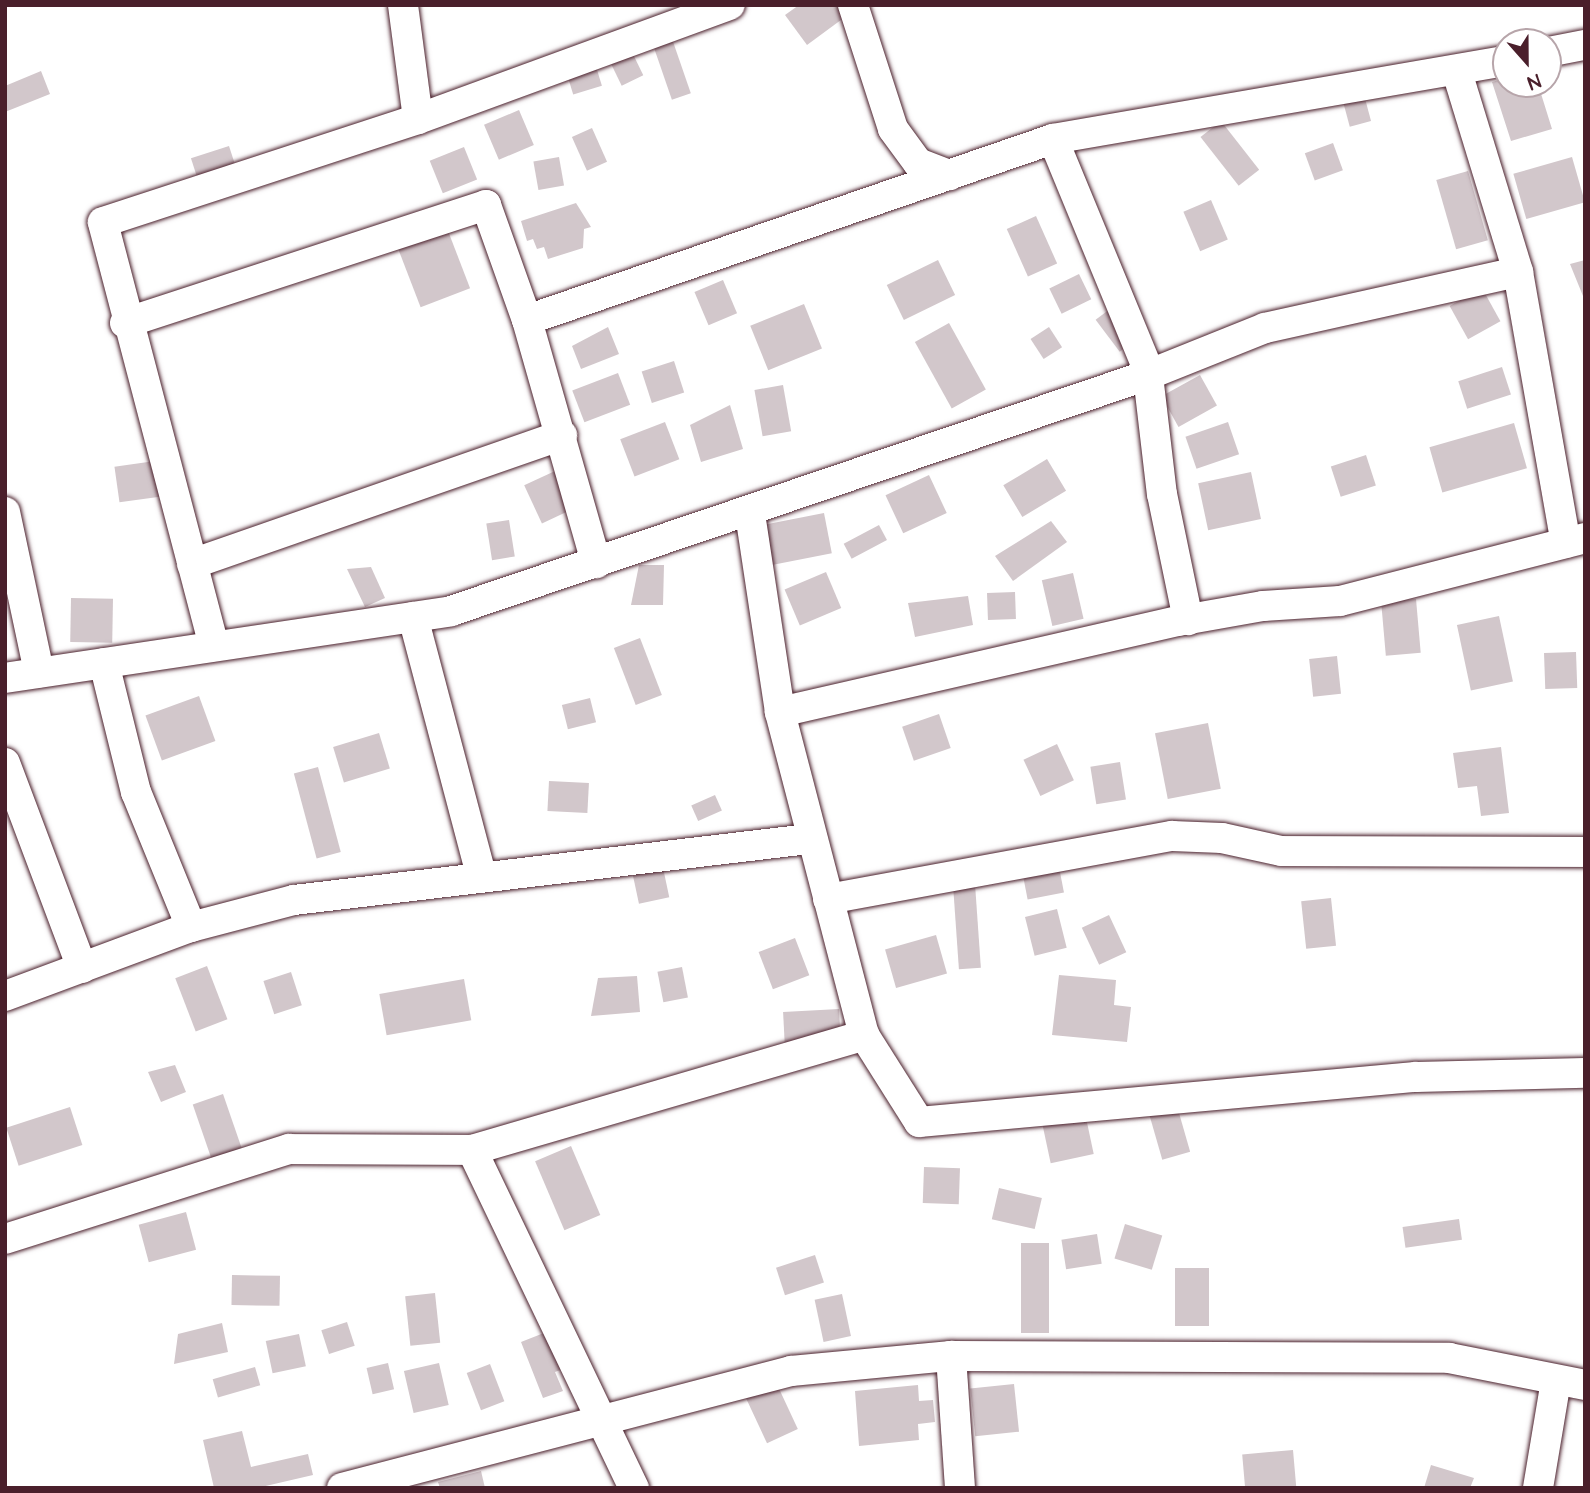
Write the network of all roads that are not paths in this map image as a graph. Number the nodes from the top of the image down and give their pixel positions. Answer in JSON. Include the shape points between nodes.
{"nodes":[{"id":1,"x":404,"y":5,"type":"edge"},
{"id":2,"x":730,"y":5,"type":"edge"},
{"id":3,"x":853,"y":5,"type":"edge"},
{"id":4,"x":1585,"y":45,"type":"edge"},
{"id":5,"x":1562,"y":49,"type":"edge"},
{"id":6,"x":1492,"y":64,"type":"edge"},
{"id":7,"x":1457,"y":72,"type":"junction"},
{"id":8,"x":418,"y":119,"type":"junction"},
{"id":9,"x":1054,"y":139,"type":"junction"},
{"id":10,"x":950,"y":175,"type":"junction"},
{"id":11,"x":1518,"y":272,"type":"junction"},
{"id":12,"x":527,"y":320,"type":"junction"},
{"id":13,"x":125,"y":323,"type":"junction"},
{"id":14,"x":1144,"y":376,"type":"junction"},
{"id":15,"x":562,"y":435,"type":"junction"},
{"id":16,"x":5,"y":512,"type":"edge"},
{"id":17,"x":750,"y":513,"type":"junction"},
{"id":18,"x":1576,"y":540,"type":"edge"},
{"id":19,"x":596,"y":563,"type":"junction"},
{"id":20,"x":192,"y":564,"type":"junction"},
{"id":21,"x":413,"y":617,"type":"junction"},
{"id":22,"x":1188,"y":620,"type":"junction"},
{"id":23,"x":214,"y":646,"type":"junction"},
{"id":24,"x":104,"y":663,"type":"junction"},
{"id":25,"x":39,"y":672,"type":"junction"},
{"id":26,"x":5,"y":678,"type":"edge"},
{"id":27,"x":780,"y":712,"type":"junction"},
{"id":28,"x":5,"y":763,"type":"edge"},
{"id":29,"x":809,"y":839,"type":"junction"},
{"id":30,"x":1585,"y":852,"type":"edge"},
{"id":31,"x":481,"y":875,"type":"junction"},
{"id":32,"x":828,"y":899,"type":"junction"},
{"id":33,"x":191,"y":927,"type":"junction"},
{"id":34,"x":82,"y":968,"type":"junction"},
{"id":35,"x":5,"y":996,"type":"edge"},
{"id":36,"x":864,"y":1035,"type":"junction"},
{"id":37,"x":1585,"y":1073,"type":"edge"},
{"id":38,"x":472,"y":1150,"type":"junction"},
{"id":39,"x":5,"y":1239,"type":"edge"},
{"id":40,"x":951,"y":1356,"type":"junction"},
{"id":41,"x":1556,"y":1380,"type":"junction"},
{"id":42,"x":1585,"y":1385,"type":"edge"},
{"id":43,"x":601,"y":1421,"type":"junction"},
{"id":44,"x":402,"y":1480,"type":"edge"},
{"id":45,"x":342,"y":1488,"type":"edge"},
{"id":46,"x":634,"y":1488,"type":"edge"},
{"id":47,"x":960,"y":1488,"type":"edge"},
{"id":48,"x":1538,"y":1488,"type":"edge"}],
"edges":[{"from":1,"to":8,"type":"street"},
{"from":2,"to":8,"type":"street"},
{"from":3,"to":10,"type":"street","via":[[893,129],[918,163]]},
{"from":4,"to":5,"type":"street"},
{"from":6,"to":7,"type":"street"},
{"from":7,"to":9,"type":"street"},
{"from":7,"to":11,"type":"street"},
{"from":8,"to":13,"type":"street","via":[[103,222]]},
{"from":9,"to":10,"type":"street"},
{"from":9,"to":14,"type":"street","via":[[1147,367]]},
{"from":10,"to":12,"type":"street"},
{"from":11,"to":14,"type":"street","via":[[1265,328]]},
{"from":11,"to":18,"type":"street"},
{"from":12,"to":13,"type":"street","via":[[486,205]]},
{"from":12,"to":15,"type":"street"},
{"from":13,"to":20,"type":"street"},
{"from":14,"to":17,"type":"street"},
{"from":14,"to":22,"type":"street"},
{"from":15,"to":19,"type":"street"},
{"from":15,"to":20,"type":"street"},
{"from":16,"to":25,"type":"street"},
{"from":17,"to":19,"type":"street"},
{"from":17,"to":27,"type":"street"},
{"from":18,"to":22,"type":"street","via":[[1340,601],[1263,606]]},
{"from":19,"to":21,"type":"street","via":[[451,611]]},
{"from":20,"to":23,"type":"street"},
{"from":21,"to":23,"type":"street"},
{"from":21,"to":31,"type":"street"},
{"from":22,"to":27,"type":"street"},
{"from":23,"to":24,"type":"street"},
{"from":24,"to":25,"type":"street"},
{"from":24,"to":33,"type":"street","via":[[136,792]]},
{"from":25,"to":26,"type":"street"},
{"from":27,"to":29,"type":"street"},
{"from":28,"to":34,"type":"street"},
{"from":29,"to":31,"type":"street"},
{"from":29,"to":32,"type":"street"},
{"from":30,"to":32,"type":"street","via":[[1281,851],[1222,838],[1172,836]]},
{"from":31,"to":33,"type":"street","via":[[294,900]]},
{"from":32,"to":36,"type":"street"},
{"from":33,"to":34,"type":"street"},
{"from":34,"to":35,"type":"street"},
{"from":36,"to":37,"type":"street","via":[[919,1122],[1416,1077]]},
{"from":36,"to":38,"type":"street"},
{"from":38,"to":39,"type":"street","via":[[289,1149]]},
{"from":38,"to":43,"type":"street"},
{"from":40,"to":41,"type":"street","via":[[1449,1358]]},
{"from":40,"to":43,"type":"street","via":[[791,1371]]},
{"from":40,"to":47,"type":"street"},
{"from":41,"to":42,"type":"street"},
{"from":41,"to":48,"type":"street"},
{"from":43,"to":44,"type":"street"},
{"from":43,"to":46,"type":"street"},
{"from":44,"to":45,"type":"street"}]}
